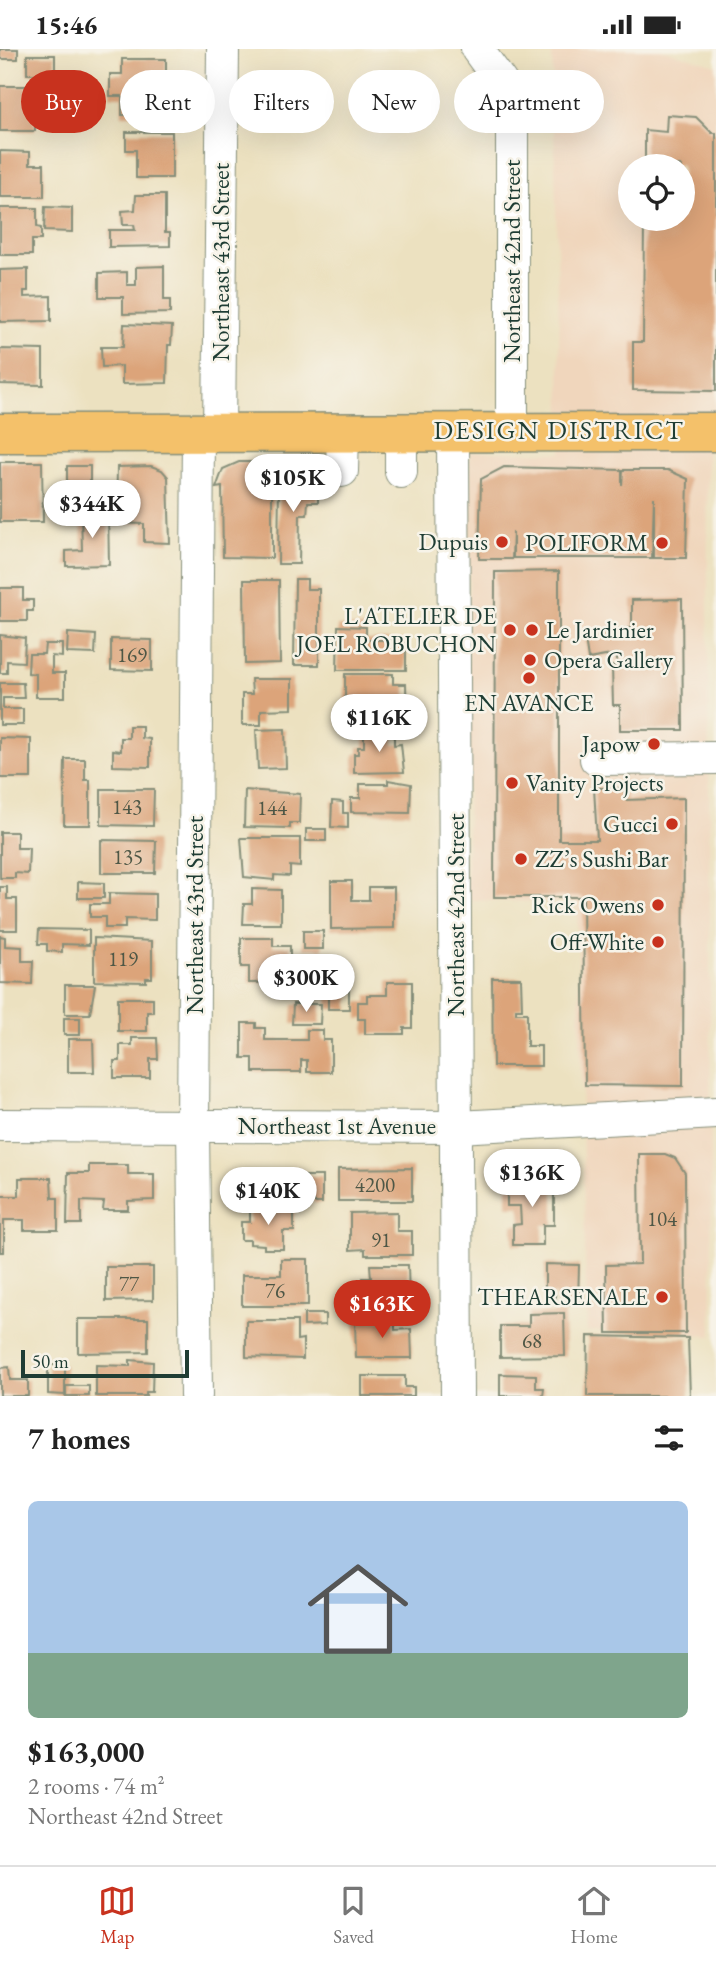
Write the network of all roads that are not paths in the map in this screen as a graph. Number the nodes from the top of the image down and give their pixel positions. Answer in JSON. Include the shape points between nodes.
{"nodes":[{"id":1,"x":223,"y":49,"type":"edge"},
{"id":2,"x":480,"y":52,"type":"edge"},
{"id":3,"x":716,"y":432,"type":"edge"},
{"id":4,"x":0,"y":433,"type":"edge"},
{"id":5,"x":209,"y":433,"type":"junction"},
{"id":6,"x":343,"y":433,"type":"junction"},
{"id":7,"x":401,"y":433,"type":"junction"},
{"id":8,"x":453,"y":433,"type":"junction"},
{"id":9,"x":512,"y":434,"type":"junction"},
{"id":10,"x":342,"y":471,"type":"dead end"},
{"id":11,"x":401,"y":473,"type":"dead end"},
{"id":12,"x":716,"y":758,"type":"edge"},
{"id":13,"x":596,"y":759,"type":"dead end"},
{"id":14,"x":716,"y":1113,"type":"edge"},
{"id":15,"x":0,"y":1125,"type":"edge"},
{"id":16,"x":193,"y":1126,"type":"junction"},
{"id":17,"x":458,"y":1127,"type":"junction"},
{"id":18,"x":196,"y":1396,"type":"edge"},
{"id":19,"x":457,"y":1396,"type":"edge"}],
"edges":[{"from":1,"to":5,"type":"street","name":"Northeast 43rd Street"},
{"from":2,"to":9,"type":"street","name":"Northeast 42nd Street","via":[[501,82],[512,123]]},
{"from":3,"to":9,"type":"main road"},
{"from":4,"to":5,"type":"main road"},
{"from":5,"to":6,"type":"main road"},
{"from":5,"to":16,"type":"street","name":"Northeast 43rd Street"},
{"from":6,"to":7,"type":"main road"},
{"from":6,"to":10,"type":"street"},
{"from":7,"to":8,"type":"main road"},
{"from":7,"to":11,"type":"street"},
{"from":8,"to":9,"type":"main road"},
{"from":8,"to":17,"type":"street","name":"Northeast 42nd Street"},
{"from":12,"to":13,"type":"street"},
{"from":14,"to":17,"type":"street","name":"Northeast 1st Avenue"},
{"from":15,"to":16,"type":"street","name":"Northeast 1st Avenue"},
{"from":16,"to":17,"type":"street","name":"Northeast 1st Avenue"},
{"from":16,"to":18,"type":"street","name":"Northeast 43rd Street"},
{"from":17,"to":19,"type":"street","name":"Northeast 42nd Street"}]}
